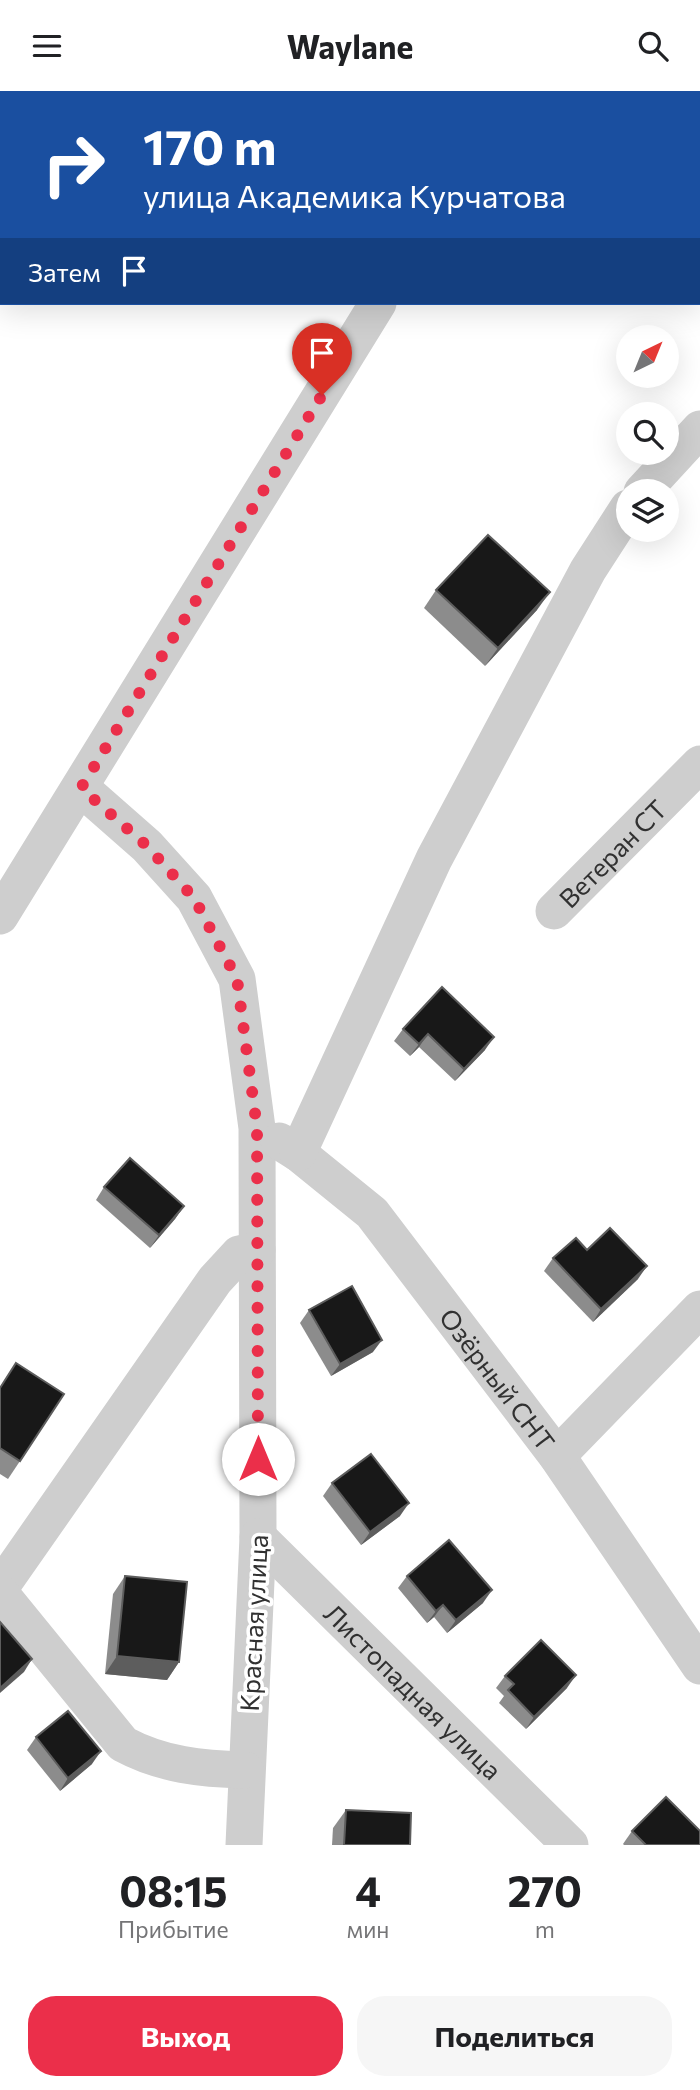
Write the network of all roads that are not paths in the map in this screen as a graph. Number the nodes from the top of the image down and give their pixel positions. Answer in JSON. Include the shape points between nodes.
{"nodes":[{"id":1,"x":377,"y":305,"type":"edge"},
{"id":2,"x":700,"y":429,"type":"edge"},
{"id":3,"x":654,"y":479,"type":"edge"},
{"id":4,"x":616,"y":527,"type":"edge"},
{"id":5,"x":700,"y":764,"type":"edge"},
{"id":6,"x":81,"y":788,"type":"junction"},
{"id":7,"x":554,"y":911,"type":"dead end"},
{"id":8,"x":0,"y":916,"type":"edge"},
{"id":9,"x":257,"y":1128,"type":"junction"},
{"id":10,"x":298,"y":1153,"type":"junction"},
{"id":11,"x":257,"y":1250,"type":"junction"},
{"id":12,"x":700,"y":1309,"type":"edge"},
{"id":13,"x":557,"y":1456,"type":"junction"},
{"id":14,"x":258,"y":1537,"type":"junction"},
{"id":15,"x":0,"y":1591,"type":"edge"},
{"id":16,"x":700,"y":1666,"type":"edge"},
{"id":17,"x":245,"y":1770,"type":"junction"},
{"id":18,"x":244,"y":1845,"type":"edge"},
{"id":19,"x":570,"y":1845,"type":"edge"}],
"edges":[{"from":1,"to":6,"type":"street"},
{"from":2,"to":3,"type":"street"},
{"from":4,"to":10,"type":"street","via":[[588,570],[434,859]]},
{"from":5,"to":7,"type":"street","name":"Ветеран СТ"},
{"from":6,"to":8,"type":"street"},
{"from":6,"to":9,"type":"street","name":"Красная улица","via":[[147,846],[194,898],[237,979]]},
{"from":9,"to":10,"type":"street","name":"Озёрный СНТ"},
{"from":9,"to":11,"type":"street","name":"Красная улица"},
{"from":10,"to":13,"type":"street","name":"Озёрный СНТ","via":[[372,1213]]},
{"from":11,"to":14,"type":"street","name":"Красная улица"},
{"from":11,"to":15,"type":"street","via":[[239,1254],[215,1280]]},
{"from":12,"to":13,"type":"street"},
{"from":13,"to":16,"type":"street","name":"Озёрный СНТ"},
{"from":14,"to":17,"type":"street","name":"Красная улица"},
{"from":14,"to":19,"type":"street","name":"Листопадная улица"},
{"from":15,"to":17,"type":"street","via":[[123,1744],[147,1757],[199,1769]]},
{"from":17,"to":18,"type":"street","name":"Красная улица"}]}
